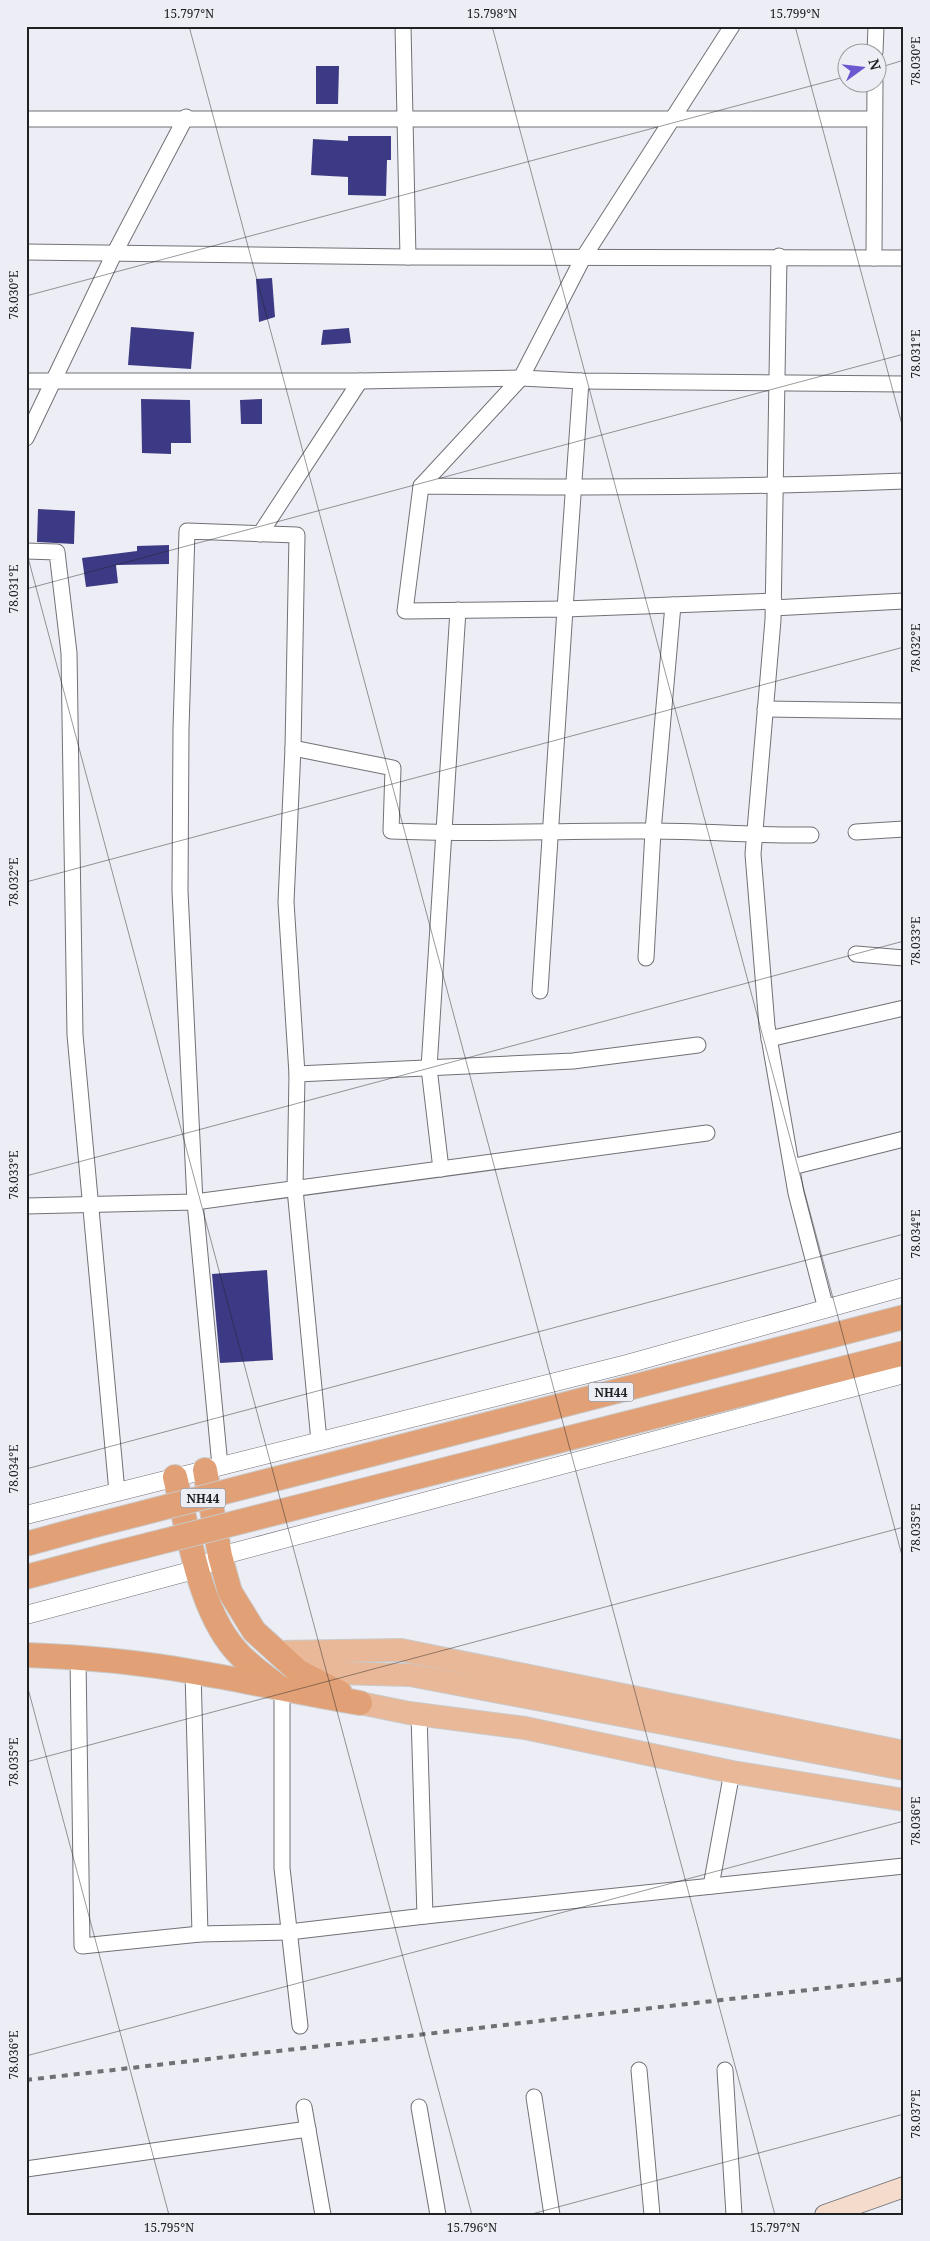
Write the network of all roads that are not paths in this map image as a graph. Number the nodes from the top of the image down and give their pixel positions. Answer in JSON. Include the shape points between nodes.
{"nodes":[{"id":1,"x":403,"y":26,"type":"edge"},
{"id":2,"x":732,"y":26,"type":"edge"},
{"id":3,"x":876,"y":26,"type":"edge"},
{"id":4,"x":875,"y":42,"type":"edge"},
{"id":5,"x":875,"y":92,"type":"edge"},
{"id":6,"x":186,"y":117,"type":"junction"},
{"id":7,"x":404,"y":118,"type":"junction"},
{"id":8,"x":26,"y":119,"type":"edge"},
{"id":9,"x":671,"y":119,"type":"junction"},
{"id":10,"x":874,"y":119,"type":"junction"},
{"id":11,"x":26,"y":252,"type":"edge"},
{"id":12,"x":114,"y":254,"type":"junction"},
{"id":13,"x":779,"y":256,"type":"junction"},
{"id":14,"x":408,"y":257,"type":"junction"},
{"id":15,"x":583,"y":258,"type":"junction"},
{"id":16,"x":874,"y":258,"type":"junction"},
{"id":17,"x":904,"y":258,"type":"edge"},
{"id":18,"x":521,"y":378,"type":"junction"},
{"id":19,"x":360,"y":380,"type":"junction"},
{"id":20,"x":26,"y":381,"type":"edge"},
{"id":21,"x":54,"y":381,"type":"junction"},
{"id":22,"x":581,"y":381,"type":"junction"},
{"id":23,"x":777,"y":382,"type":"junction"},
{"id":24,"x":904,"y":384,"type":"edge"},
{"id":25,"x":26,"y":438,"type":"edge"},
{"id":26,"x":904,"y":481,"type":"edge"},
{"id":27,"x":421,"y":486,"type":"junction"},
{"id":28,"x":776,"y":486,"type":"junction"},
{"id":29,"x":573,"y":488,"type":"junction"},
{"id":30,"x":260,"y":534,"type":"junction"},
{"id":31,"x":26,"y":551,"type":"edge"},
{"id":32,"x":904,"y":601,"type":"edge"},
{"id":33,"x":774,"y":604,"type":"junction"},
{"id":34,"x":673,"y":605,"type":"junction"},
{"id":35,"x":565,"y":609,"type":"junction"},
{"id":36,"x":458,"y":610,"type":"junction"},
{"id":37,"x":765,"y":709,"type":"junction"},
{"id":38,"x":904,"y":711,"type":"edge"},
{"id":39,"x":293,"y":748,"type":"junction"},
{"id":40,"x":904,"y":829,"type":"edge"},
{"id":41,"x":653,"y":831,"type":"junction"},
{"id":42,"x":552,"y":832,"type":"junction"},
{"id":43,"x":856,"y":832,"type":"dead end"},
{"id":44,"x":443,"y":833,"type":"junction"},
{"id":45,"x":811,"y":835,"type":"dead end"},
{"id":46,"x":754,"y":836,"type":"junction"},
{"id":47,"x":856,"y":954,"type":"dead end"},
{"id":48,"x":646,"y":958,"type":"dead end"},
{"id":49,"x":904,"y":958,"type":"edge"},
{"id":50,"x":540,"y":992,"type":"dead end"},
{"id":51,"x":904,"y":1008,"type":"edge"},
{"id":52,"x":769,"y":1038,"type":"junction"},
{"id":53,"x":698,"y":1044,"type":"dead end"},
{"id":54,"x":430,"y":1068,"type":"junction"},
{"id":55,"x":297,"y":1074,"type":"junction"},
{"id":56,"x":707,"y":1133,"type":"dead end"},
{"id":57,"x":904,"y":1139,"type":"edge"},
{"id":58,"x":792,"y":1167,"type":"junction"},
{"id":59,"x":441,"y":1169,"type":"junction"},
{"id":60,"x":295,"y":1189,"type":"junction"},
{"id":61,"x":195,"y":1202,"type":"junction"},
{"id":62,"x":90,"y":1204,"type":"junction"},
{"id":63,"x":26,"y":1206,"type":"edge"},
{"id":64,"x":904,"y":1287,"type":"edge"},
{"id":65,"x":826,"y":1309,"type":"junction"},
{"id":66,"x":904,"y":1317,"type":"edge"},
{"id":67,"x":904,"y":1353,"type":"edge"},
{"id":68,"x":904,"y":1374,"type":"edge"},
{"id":69,"x":319,"y":1441,"type":"junction"},
{"id":70,"x":212,"y":1468,"type":"junction"},
{"id":71,"x":175,"y":1477,"type":"junction"},
{"id":72,"x":117,"y":1492,"type":"junction"},
{"id":73,"x":26,"y":1515,"type":"edge"},
{"id":74,"x":26,"y":1544,"type":"edge"},
{"id":75,"x":220,"y":1556,"type":"junction"},
{"id":76,"x":198,"y":1569,"type":"junction"},
{"id":77,"x":26,"y":1578,"type":"edge"},
{"id":78,"x":26,"y":1615,"type":"edge"},
{"id":79,"x":278,"y":1652,"type":"junction"},
{"id":80,"x":26,"y":1655,"type":"edge"},
{"id":81,"x":78,"y":1657,"type":"junction"},
{"id":82,"x":193,"y":1671,"type":"junction"},
{"id":83,"x":299,"y":1672,"type":"junction"},
{"id":84,"x":282,"y":1690,"type":"junction"},
{"id":85,"x":360,"y":1703,"type":"junction"},
{"id":86,"x":419,"y":1714,"type":"junction"},
{"id":87,"x":904,"y":1752,"type":"edge"},
{"id":88,"x":904,"y":1769,"type":"edge"},
{"id":89,"x":732,"y":1772,"type":"junction"},
{"id":90,"x":904,"y":1800,"type":"edge"},
{"id":91,"x":904,"y":1866,"type":"edge"},
{"id":92,"x":712,"y":1886,"type":"junction"},
{"id":93,"x":425,"y":1916,"type":"junction"},
{"id":94,"x":289,"y":1932,"type":"junction"},
{"id":95,"x":200,"y":1934,"type":"junction"},
{"id":96,"x":300,"y":2026,"type":"dead end"},
{"id":97,"x":639,"y":2070,"type":"dead end"},
{"id":98,"x":725,"y":2070,"type":"dead end"},
{"id":99,"x":534,"y":2097,"type":"dead end"},
{"id":100,"x":304,"y":2107,"type":"dead end"},
{"id":101,"x":419,"y":2107,"type":"dead end"},
{"id":102,"x":308,"y":2129,"type":"junction"},
{"id":103,"x":26,"y":2169,"type":"edge"},
{"id":104,"x":904,"y":2188,"type":"edge"},
{"id":105,"x":323,"y":2215,"type":"edge"},
{"id":106,"x":438,"y":2215,"type":"edge"},
{"id":107,"x":552,"y":2215,"type":"edge"},
{"id":108,"x":652,"y":2215,"type":"edge"},
{"id":109,"x":734,"y":2215,"type":"edge"},
{"id":110,"x":824,"y":2215,"type":"edge"}],
"edges":[{"from":1,"to":7,"type":"street"},
{"from":2,"to":9,"type":"street"},
{"from":3,"to":4,"type":"street"},
{"from":5,"to":10,"type":"street"},
{"from":6,"to":7,"type":"street"},
{"from":6,"to":8,"type":"street"},
{"from":6,"to":12,"type":"street"},
{"from":7,"to":9,"type":"street"},
{"from":7,"to":14,"type":"street"},
{"from":9,"to":10,"type":"street"},
{"from":9,"to":15,"type":"street"},
{"from":10,"to":16,"type":"street"},
{"from":11,"to":12,"type":"street"},
{"from":12,"to":14,"type":"street"},
{"from":12,"to":21,"type":"street"},
{"from":13,"to":15,"type":"street"},
{"from":13,"to":16,"type":"street"},
{"from":13,"to":23,"type":"street"},
{"from":14,"to":15,"type":"street"},
{"from":15,"to":18,"type":"street"},
{"from":16,"to":17,"type":"street"},
{"from":18,"to":19,"type":"street"},
{"from":18,"to":22,"type":"street"},
{"from":18,"to":27,"type":"street"},
{"from":19,"to":21,"type":"street"},
{"from":19,"to":30,"type":"street"},
{"from":20,"to":21,"type":"street"},
{"from":21,"to":25,"type":"street"},
{"from":22,"to":23,"type":"street"},
{"from":22,"to":29,"type":"street"},
{"from":23,"to":24,"type":"street"},
{"from":23,"to":28,"type":"street"},
{"from":26,"to":28,"type":"street"},
{"from":27,"to":29,"type":"street"},
{"from":27,"to":36,"type":"street","via":[[405,611]]},
{"from":28,"to":29,"type":"street"},
{"from":28,"to":33,"type":"street"},
{"from":29,"to":35,"type":"street"},
{"from":30,"to":39,"type":"street","via":[[298,535]]},
{"from":30,"to":61,"type":"street","via":[[187,531],[180,891]]},
{"from":31,"to":62,"type":"street","via":[[57,552],[69,653],[74,1035]]},
{"from":32,"to":33,"type":"street"},
{"from":33,"to":34,"type":"street"},
{"from":33,"to":37,"type":"street"},
{"from":34,"to":35,"type":"street"},
{"from":34,"to":41,"type":"street"},
{"from":35,"to":36,"type":"street"},
{"from":35,"to":42,"type":"street"},
{"from":36,"to":44,"type":"street"},
{"from":37,"to":38,"type":"street"},
{"from":37,"to":46,"type":"street"},
{"from":39,"to":44,"type":"street","via":[[393,768],[391,831]]},
{"from":39,"to":55,"type":"street","via":[[286,902]]},
{"from":40,"to":43,"type":"street"},
{"from":41,"to":42,"type":"street"},
{"from":41,"to":46,"type":"street"},
{"from":41,"to":48,"type":"street"},
{"from":42,"to":44,"type":"street"},
{"from":42,"to":50,"type":"street"},
{"from":44,"to":54,"type":"street"},
{"from":45,"to":46,"type":"street"},
{"from":46,"to":52,"type":"street"},
{"from":47,"to":49,"type":"street"},
{"from":51,"to":52,"type":"street"},
{"from":52,"to":58,"type":"street"},
{"from":53,"to":54,"type":"street","via":[[572,1061]]},
{"from":54,"to":55,"type":"street"},
{"from":54,"to":59,"type":"street"},
{"from":55,"to":60,"type":"street"},
{"from":56,"to":59,"type":"street"},
{"from":57,"to":58,"type":"street"},
{"from":58,"to":65,"type":"street"},
{"from":59,"to":60,"type":"street"},
{"from":60,"to":61,"type":"street"},
{"from":60,"to":69,"type":"street"},
{"from":61,"to":62,"type":"street"},
{"from":61,"to":70,"type":"street"},
{"from":62,"to":63,"type":"street"},
{"from":62,"to":72,"type":"street"},
{"from":64,"to":65,"type":"street"},
{"from":65,"to":69,"type":"street","via":[[627,1364]]},
{"from":66,"to":74,"type":"highway","number":"NH44","bridge":true},
{"from":67,"to":77,"type":"highway","number":"NH44","bridge":true},
{"from":68,"to":75,"type":"street"},
{"from":69,"to":70,"type":"street"},
{"from":70,"to":71,"type":"street"},
{"from":70,"to":75,"type":"highway"},
{"from":71,"to":72,"type":"street"},
{"from":71,"to":76,"type":"highway"},
{"from":72,"to":73,"type":"street"},
{"from":75,"to":76,"type":"street"},
{"from":75,"to":79,"type":"highway","via":[[230,1592],[254,1632]]},
{"from":76,"to":78,"type":"street"},
{"from":76,"to":84,"type":"highway","via":[[208,1603],[223,1633],[240,1656]]},
{"from":79,"to":83,"type":"highway"},
{"from":79,"to":87,"type":"main road","via":[[401,1650]]},
{"from":80,"to":81,"type":"highway"},
{"from":81,"to":82,"type":"highway"},
{"from":81,"to":95,"type":"street","via":[[82,1946]]},
{"from":82,"to":84,"type":"highway"},
{"from":82,"to":95,"type":"street"},
{"from":83,"to":85,"type":"highway"},
{"from":83,"to":88,"type":"main road","via":[[410,1675]]},
{"from":84,"to":85,"type":"highway"},
{"from":84,"to":94,"type":"street","via":[[282,1868]]},
{"from":85,"to":86,"type":"main road"},
{"from":86,"to":89,"type":"main road","via":[[525,1728]]},
{"from":86,"to":93,"type":"street"},
{"from":89,"to":90,"type":"main road"},
{"from":89,"to":92,"type":"street"},
{"from":91,"to":92,"type":"street"},
{"from":92,"to":93,"type":"street"},
{"from":93,"to":94,"type":"street"},
{"from":94,"to":95,"type":"street"},
{"from":94,"to":96,"type":"street"},
{"from":97,"to":108,"type":"street"},
{"from":98,"to":109,"type":"street"},
{"from":99,"to":107,"type":"street"},
{"from":100,"to":102,"type":"street"},
{"from":101,"to":106,"type":"street"},
{"from":102,"to":103,"type":"street"},
{"from":102,"to":105,"type":"street"},
{"from":104,"to":110,"type":"main road"}]}
